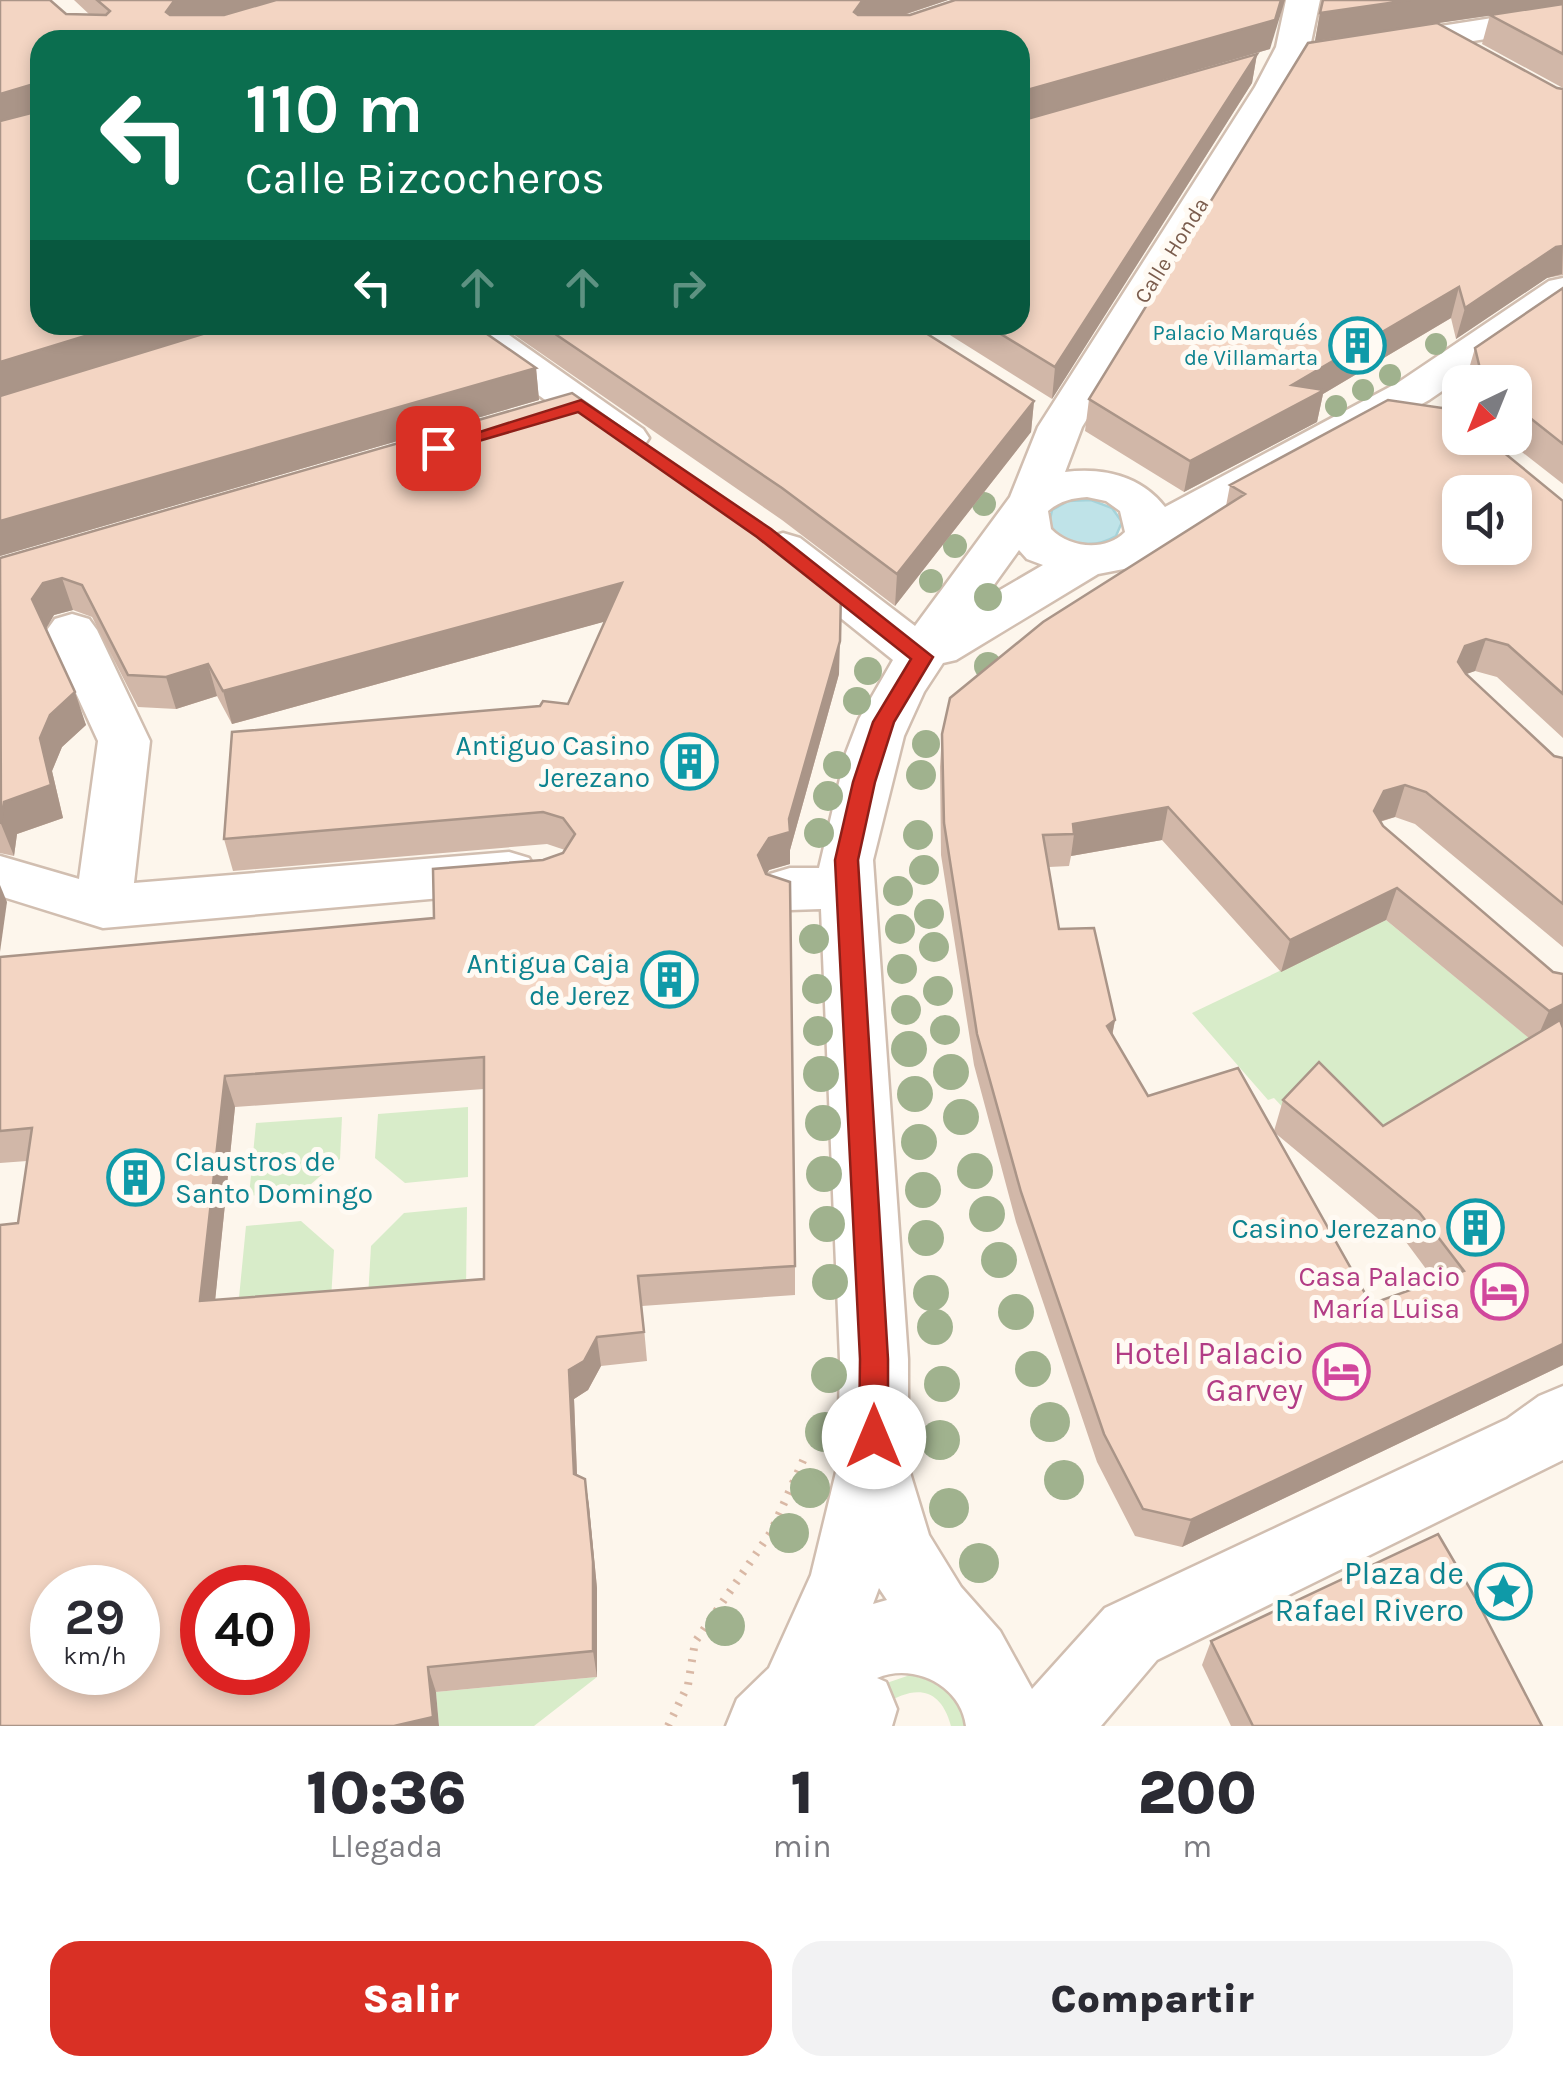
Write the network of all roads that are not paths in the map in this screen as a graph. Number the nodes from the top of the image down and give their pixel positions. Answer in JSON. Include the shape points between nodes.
{"nodes":[{"id":1,"x":1303,"y":0,"type":"edge"},
{"id":2,"x":1563,"y":17,"type":"edge"},
{"id":3,"x":1438,"y":37,"type":"junction"},
{"id":4,"x":1314,"y":56,"type":"junction"},
{"id":5,"x":1484,"y":63,"type":"edge"},
{"id":6,"x":1244,"y":70,"type":"edge"},
{"id":7,"x":1554,"y":306,"type":"edge"},
{"id":8,"x":484,"y":335,"type":"edge"},
{"id":9,"x":1025,"y":404,"type":"edge"},
{"id":10,"x":581,"y":405,"type":"junction"},
{"id":11,"x":525,"y":422,"type":"edge"},
{"id":12,"x":1060,"y":427,"type":"junction"},
{"id":13,"x":657,"y":458,"type":"edge"},
{"id":14,"x":1029,"y":503,"type":"junction"},
{"id":15,"x":749,"y":522,"type":"edge"},
{"id":16,"x":1146,"y":536,"type":"junction"},
{"id":17,"x":1086,"y":560,"type":"junction"},
{"id":18,"x":72,"y":630,"type":"dead end"},
{"id":19,"x":922,"y":657,"type":"junction"},
{"id":20,"x":547,"y":868,"type":"edge"},
{"id":21,"x":0,"y":876,"type":"edge"},
{"id":22,"x":103,"y":907,"type":"junction"},
{"id":23,"x":1553,"y":1435,"type":"edge"},
{"id":24,"x":840,"y":1457,"type":"junction"},
{"id":25,"x":993,"y":1697,"type":"edge"},
{"id":26,"x":1084,"y":1708,"type":"edge"},
{"id":27,"x":814,"y":1719,"type":"edge"},
{"id":28,"x":1042,"y":1726,"type":"edge"}],
"edges":[{"from":1,"to":4,"type":"street","name":"Calle Honda"},
{"from":2,"to":3,"type":"street"},
{"from":3,"to":4,"type":"street"},
{"from":3,"to":5,"type":"street"},
{"from":4,"to":6,"type":"street"},
{"from":4,"to":12,"type":"street","name":"Calle Honda"},
{"from":7,"to":16,"type":"street","via":[[1429,403]]},
{"from":8,"to":10,"type":"street"},
{"from":9,"to":12,"type":"street"},
{"from":10,"to":11,"type":"street"},
{"from":10,"to":13,"type":"street"},
{"from":12,"to":14,"type":"street","name":"Calle Honda"},
{"from":14,"to":16,"type":"street","via":[[1067,484],[1108,488],[1140,505],[1148,517]]},
{"from":14,"to":17,"type":"street","via":[[1023,521],[1028,534],[1056,554]]},
{"from":14,"to":19,"type":"street","name":"Calle Honda"},
{"from":15,"to":19,"type":"street"},
{"from":16,"to":17,"type":"street","via":[[1116,558]]},
{"from":17,"to":19,"type":"street"},
{"from":18,"to":22,"type":"street","via":[[124,742]]},
{"from":19,"to":24,"type":"street","name":"Calle Honda","via":[[884,722],[846,860],[808,875],[874,1359]]},
{"from":20,"to":22,"type":"street"},
{"from":21,"to":22,"type":"street"},
{"from":23,"to":26,"type":"street","via":[[1131,1634]]},
{"from":24,"to":25,"type":"street"},
{"from":24,"to":27,"type":"street","via":[[847,1578]]},
{"from":25,"to":27,"type":"street","via":[[942,1640],[894,1633],[846,1652]]},
{"from":25,"to":28,"type":"street"}]}
